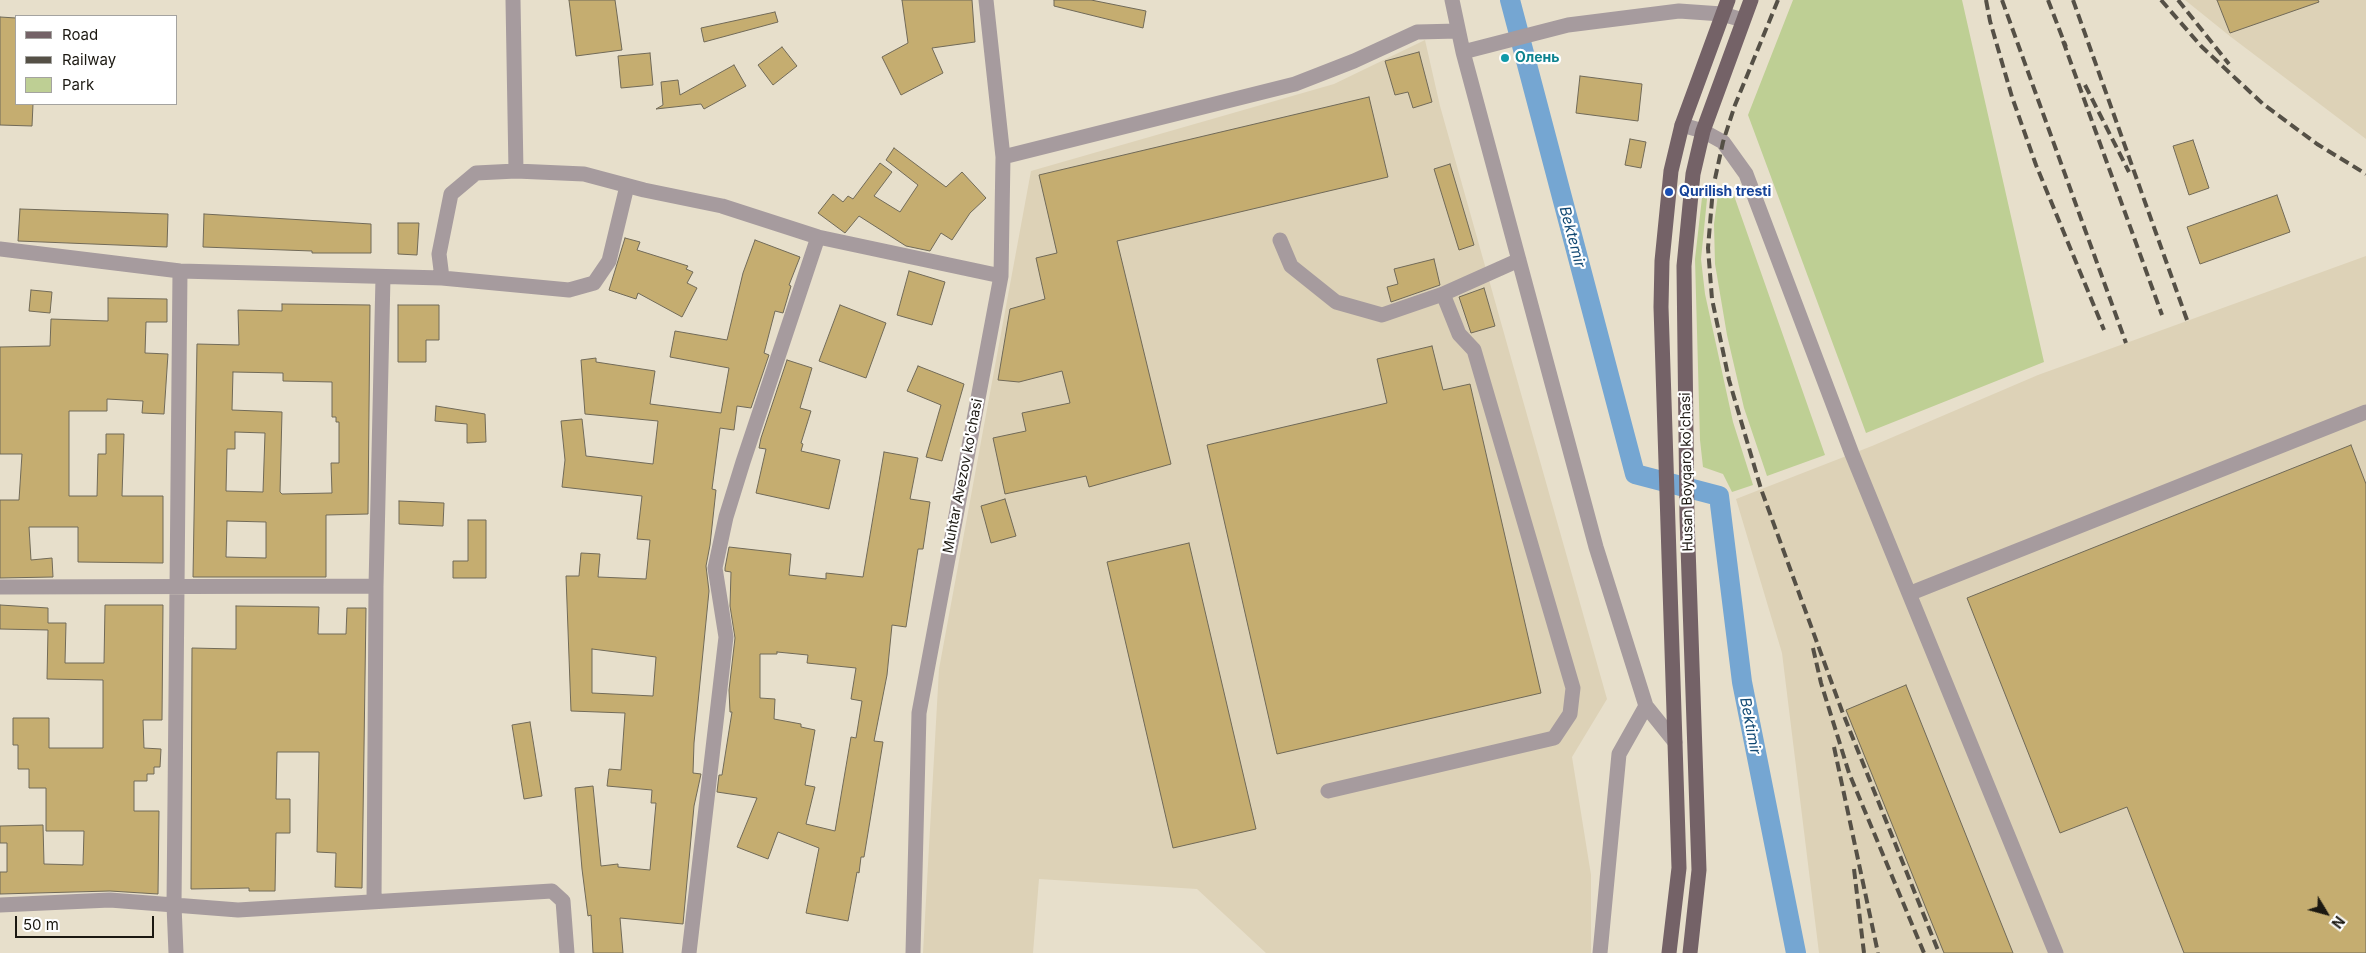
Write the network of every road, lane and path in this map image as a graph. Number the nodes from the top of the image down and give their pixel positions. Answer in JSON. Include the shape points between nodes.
{"nodes":[{"id":1,"x":513,"y":0,"type":"edge"},
{"id":2,"x":986,"y":0,"type":"edge"},
{"id":3,"x":1452,"y":0,"type":"edge"},
{"id":4,"x":1752,"y":0,"type":"edge"},
{"id":5,"x":1725,"y":7,"type":"edge"},
{"id":6,"x":1743,"y":20,"type":"junction"},
{"id":7,"x":1458,"y":31,"type":"junction"},
{"id":8,"x":1463,"y":52,"type":"junction"},
{"id":9,"x":1682,"y":125,"type":"junction"},
{"id":10,"x":1703,"y":131,"type":"junction"},
{"id":11,"x":1003,"y":157,"type":"junction"},
{"id":12,"x":516,"y":171,"type":"junction"},
{"id":13,"x":627,"y":186,"type":"junction"},
{"id":14,"x":818,"y":237,"type":"junction"},
{"id":15,"x":1280,"y":240,"type":"dead end"},
{"id":16,"x":0,"y":249,"type":"edge"},
{"id":17,"x":1519,"y":260,"type":"junction"},
{"id":18,"x":180,"y":271,"type":"junction"},
{"id":19,"x":1001,"y":276,"type":"junction"},
{"id":20,"x":383,"y":277,"type":"junction"},
{"id":21,"x":442,"y":278,"type":"junction"},
{"id":22,"x":1443,"y":294,"type":"junction"},
{"id":23,"x":2366,"y":412,"type":"edge"},
{"id":24,"x":376,"y":586,"type":"junction"},
{"id":25,"x":0,"y":587,"type":"edge"},
{"id":26,"x":177,"y":587,"type":"junction"},
{"id":27,"x":1911,"y":594,"type":"junction"},
{"id":28,"x":1646,"y":706,"type":"junction"},
{"id":29,"x":1675,"y":742,"type":"junction"},
{"id":30,"x":1328,"y":791,"type":"dead end"},
{"id":31,"x":374,"y":901,"type":"junction"},
{"id":32,"x":0,"y":904,"type":"edge"},
{"id":33,"x":174,"y":905,"type":"junction"},
{"id":34,"x":176,"y":953,"type":"edge"},
{"id":35,"x":567,"y":953,"type":"edge"},
{"id":36,"x":689,"y":953,"type":"edge"},
{"id":37,"x":913,"y":953,"type":"edge"},
{"id":38,"x":1600,"y":953,"type":"edge"},
{"id":39,"x":1668,"y":953,"type":"edge"},
{"id":40,"x":1690,"y":953,"type":"edge"},
{"id":41,"x":2056,"y":953,"type":"edge"}],
"edges":[{"from":1,"to":12,"type":"street"},
{"from":2,"to":11,"type":"street","name":"Muhtar Avezov ko'chasi"},
{"from":3,"to":7,"type":"street"},
{"from":4,"to":6,"type":"main road","name":"Husan Boyqaro ko'chasi"},
{"from":5,"to":6,"type":"street"},
{"from":5,"to":8,"type":"street","via":[[1568,24]]},
{"from":5,"to":9,"type":"main road","name":"Husan Boyqaro ko'chasi"},
{"from":6,"to":10,"type":"main road","name":"Husan Boyqaro ko'chasi"},
{"from":7,"to":8,"type":"street"},
{"from":7,"to":11,"type":"street","via":[[1417,32],[1295,84]]},
{"from":8,"to":17,"type":"street"},
{"from":9,"to":10,"type":"street"},
{"from":9,"to":29,"type":"main road","name":"Husan Boyqaro ko'chasi","via":[[1672,171],[1662,261]]},
{"from":10,"to":27,"type":"street","via":[[1723,142],[1746,174],[1852,454]]},
{"from":10,"to":40,"type":"main road","name":"Husan Boyqaro ko'chasi","via":[[1694,174],[1684,266],[1687,517],[1699,870]]},
{"from":11,"to":19,"type":"street","name":"Muhtar Avezov ko'chasi"},
{"from":12,"to":13,"type":"street","via":[[584,174]]},
{"from":12,"to":21,"type":"street","via":[[476,173],[451,194],[439,254]]},
{"from":13,"to":14,"type":"street","via":[[722,206]]},
{"from":13,"to":21,"type":"street","via":[[609,261],[594,283],[569,290]]},
{"from":14,"to":19,"type":"street"},
{"from":14,"to":36,"type":"street","via":[[743,462],[715,568],[726,637]]},
{"from":15,"to":22,"type":"street","via":[[1291,266],[1336,302],[1382,315]]},
{"from":16,"to":18,"type":"street"},
{"from":17,"to":22,"type":"street"},
{"from":17,"to":28,"type":"street","via":[[1596,547]]},
{"from":18,"to":20,"type":"street"},
{"from":18,"to":26,"type":"street"},
{"from":19,"to":37,"type":"street","name":"Muhtar Avezov ko'chasi","via":[[918,712]]},
{"from":20,"to":21,"type":"street"},
{"from":20,"to":24,"type":"street"},
{"from":22,"to":30,"type":"street","via":[[1459,334],[1474,350],[1573,688],[1570,714],[1554,738]]},
{"from":23,"to":27,"type":"street"},
{"from":24,"to":26,"type":"street"},
{"from":24,"to":31,"type":"street"},
{"from":25,"to":26,"type":"street"},
{"from":26,"to":33,"type":"street"},
{"from":27,"to":41,"type":"street"},
{"from":28,"to":29,"type":"street"},
{"from":28,"to":38,"type":"street","via":[[1619,754]]},
{"from":29,"to":39,"type":"main road","name":"Husan Boyqaro ko'chasi","via":[[1679,868]]},
{"from":31,"to":33,"type":"street","via":[[238,910]]},
{"from":31,"to":35,"type":"street","via":[[552,891],[563,901]]},
{"from":32,"to":33,"type":"street","via":[[110,900]]},
{"from":33,"to":34,"type":"street"}]}
